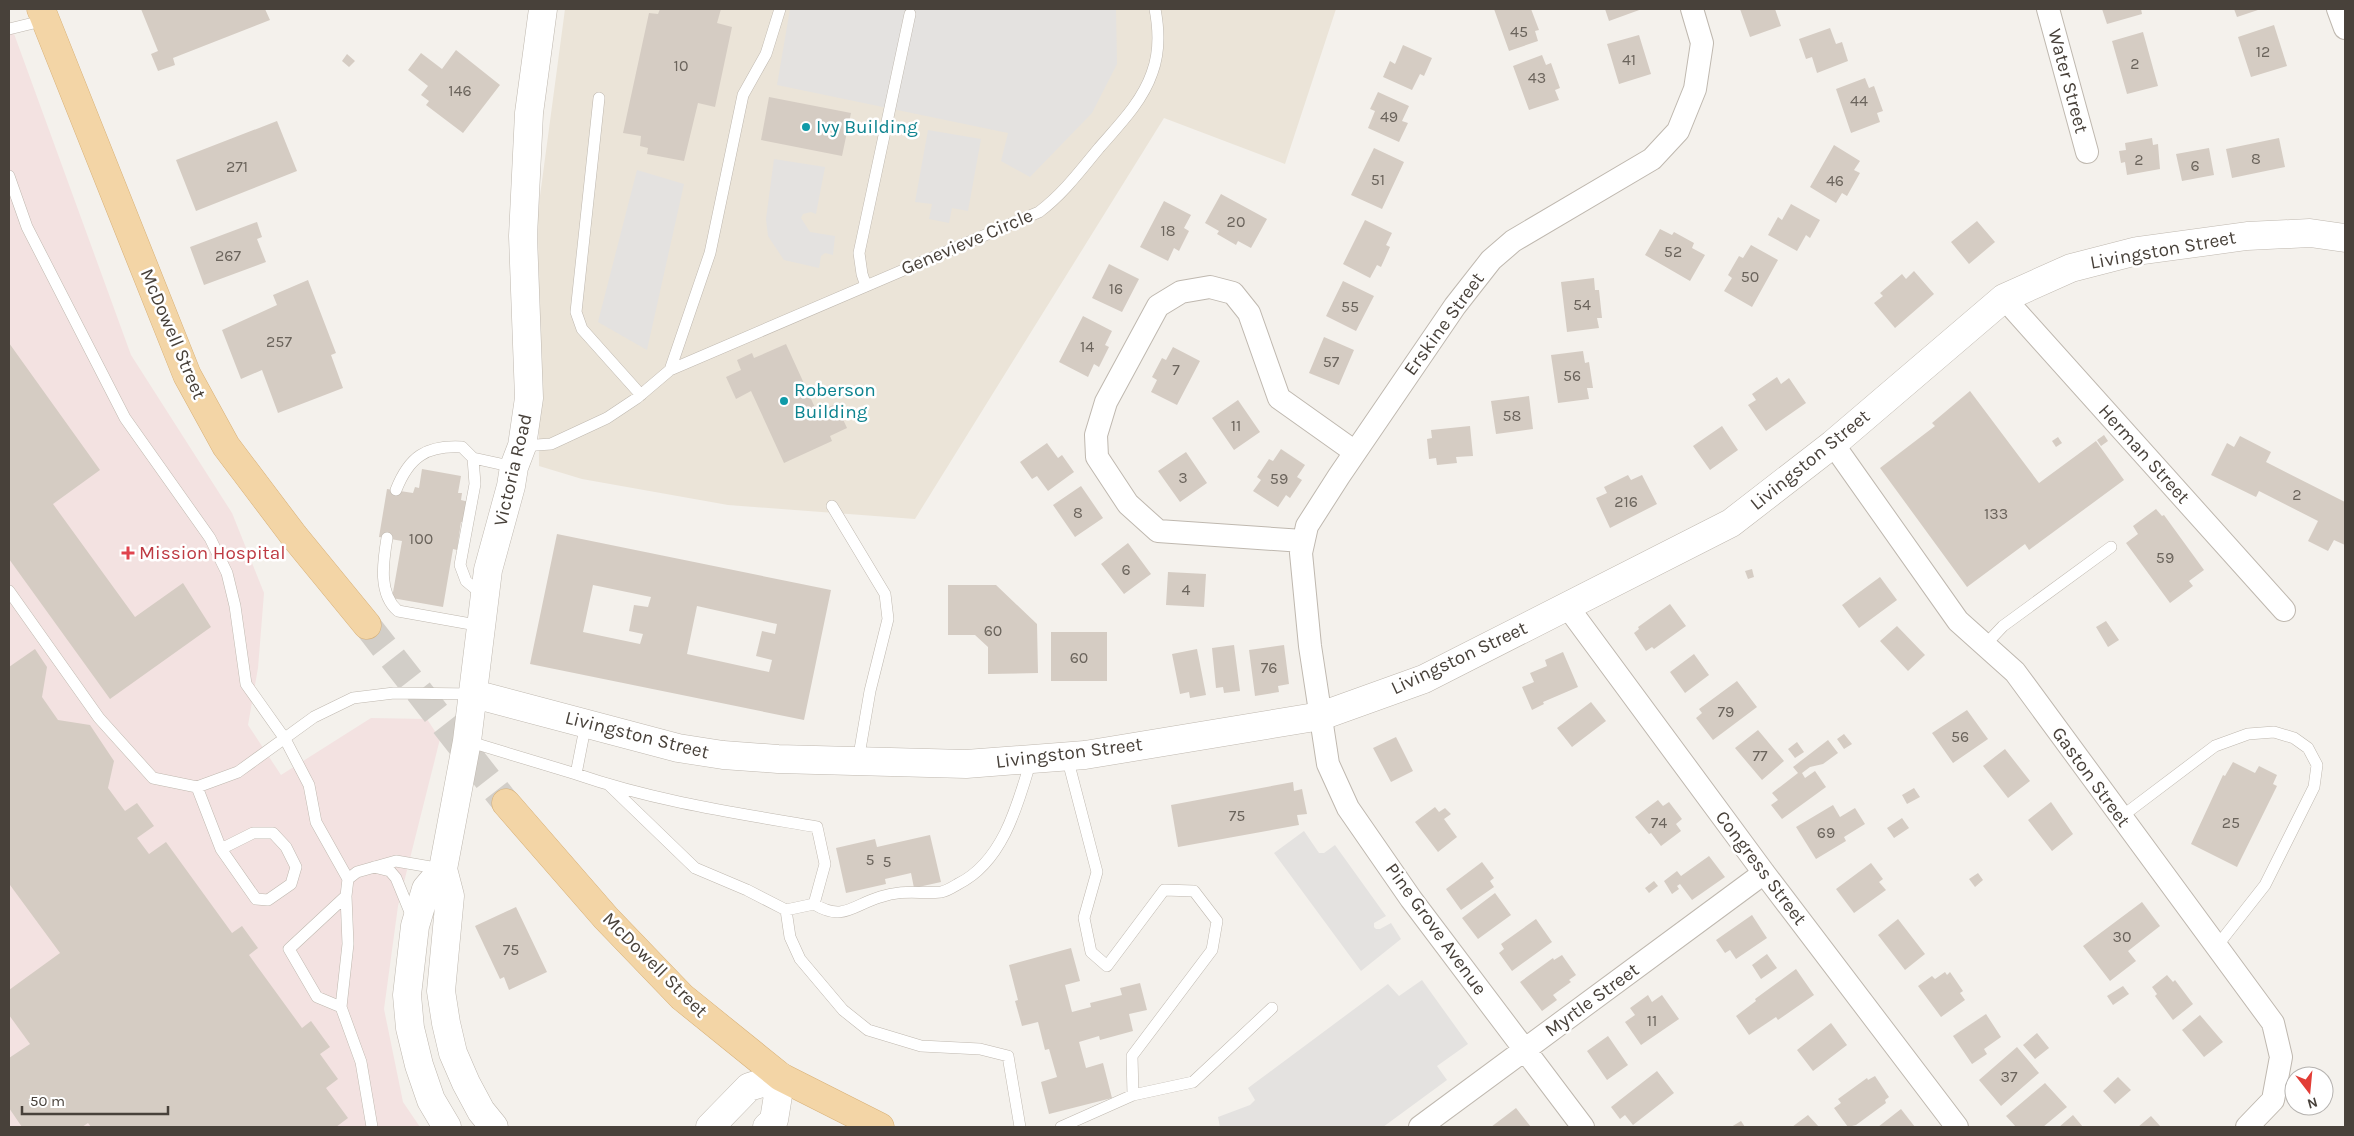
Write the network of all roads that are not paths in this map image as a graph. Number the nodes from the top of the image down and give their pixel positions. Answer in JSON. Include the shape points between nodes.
{"nodes":[{"id":1,"x":543,"y":9,"type":"edge"},
{"id":2,"x":780,"y":9,"type":"edge"},
{"id":3,"x":1155,"y":9,"type":"edge"},
{"id":4,"x":1692,"y":9,"type":"edge"},
{"id":5,"x":2048,"y":9,"type":"edge"},
{"id":6,"x":2338,"y":9,"type":"edge"},
{"id":7,"x":43,"y":14,"type":"edge"},
{"id":8,"x":910,"y":14,"type":"dead end"},
{"id":9,"x":2345,"y":28,"type":"edge"},
{"id":10,"x":9,"y":29,"type":"edge"},
{"id":11,"x":600,"y":98,"type":"dead end"},
{"id":12,"x":2087,"y":152,"type":"dead end"},
{"id":13,"x":9,"y":176,"type":"edge"},
{"id":14,"x":2345,"y":238,"type":"edge"},
{"id":15,"x":866,"y":286,"type":"junction"},
{"id":16,"x":2004,"y":298,"type":"junction"},
{"id":17,"x":670,"y":370,"type":"junction"},
{"id":18,"x":641,"y":395,"type":"junction"},
{"id":19,"x":1833,"y":444,"type":"junction"},
{"id":20,"x":1355,"y":452,"type":"junction"},
{"id":21,"x":518,"y":456,"type":"junction"},
{"id":22,"x":472,"y":458,"type":"junction"},
{"id":23,"x":396,"y":490,"type":"dead end"},
{"id":24,"x":832,"y":506,"type":"dead end"},
{"id":25,"x":387,"y":538,"type":"dead end"},
{"id":26,"x":1303,"y":541,"type":"junction"},
{"id":27,"x":2111,"y":547,"type":"dead end"},
{"id":28,"x":9,"y":591,"type":"edge"},
{"id":29,"x":485,"y":598,"type":"junction"},
{"id":30,"x":1567,"y":606,"type":"junction"},
{"id":31,"x":14,"y":607,"type":"edge"},
{"id":32,"x":2284,"y":610,"type":"dead end"},
{"id":33,"x":366,"y":625,"type":"tunnel mouth"},
{"id":34,"x":482,"y":626,"type":"junction"},
{"id":35,"x":1985,"y":645,"type":"junction"},
{"id":36,"x":474,"y":694,"type":"junction"},
{"id":37,"x":1321,"y":716,"type":"junction"},
{"id":38,"x":586,"y":722,"type":"junction"},
{"id":39,"x":285,"y":739,"type":"junction"},
{"id":40,"x":467,"y":741,"type":"junction"},
{"id":41,"x":1067,"y":757,"type":"junction"},
{"id":42,"x":1031,"y":760,"type":"junction"},
{"id":43,"x":858,"y":761,"type":"junction"},
{"id":44,"x":576,"y":774,"type":"junction"},
{"id":45,"x":609,"y":785,"type":"junction"},
{"id":46,"x":196,"y":787,"type":"junction"},
{"id":47,"x":506,"y":803,"type":"tunnel mouth"},
{"id":48,"x":2121,"y":817,"type":"junction"},
{"id":49,"x":221,"y":849,"type":"junction"},
{"id":50,"x":374,"y":867,"type":"junction"},
{"id":51,"x":443,"y":869,"type":"junction"},
{"id":52,"x":1764,"y":873,"type":"junction"},
{"id":53,"x":348,"y":879,"type":"junction"},
{"id":54,"x":346,"y":896,"type":"junction"},
{"id":55,"x":814,"y":904,"type":"junction"},
{"id":56,"x":786,"y":910,"type":"junction"},
{"id":57,"x":415,"y":926,"type":"junction"},
{"id":58,"x":2217,"y":946,"type":"junction"},
{"id":59,"x":341,"y":1007,"type":"junction"},
{"id":60,"x":1272,"y":1008,"type":"dead end"},
{"id":61,"x":1525,"y":1049,"type":"junction"},
{"id":62,"x":781,"y":1077,"type":"junction"},
{"id":63,"x":1133,"y":1095,"type":"junction"},
{"id":64,"x":372,"y":1127,"type":"edge"},
{"id":65,"x":447,"y":1127,"type":"edge"},
{"id":66,"x":494,"y":1127,"type":"edge"},
{"id":67,"x":710,"y":1127,"type":"edge"},
{"id":68,"x":767,"y":1127,"type":"edge"},
{"id":69,"x":880,"y":1127,"type":"edge"},
{"id":70,"x":1020,"y":1127,"type":"edge"},
{"id":71,"x":1061,"y":1127,"type":"edge"},
{"id":72,"x":1420,"y":1127,"type":"edge"},
{"id":73,"x":1583,"y":1127,"type":"edge"},
{"id":74,"x":1958,"y":1127,"type":"edge"},
{"id":75,"x":2247,"y":1127,"type":"edge"}],
"edges":[{"from":1,"to":21,"type":"street","name":"Victoria Road","via":[[528,123],[523,236],[529,398]]},
{"from":2,"to":17,"type":"lane","via":[[766,54],[743,95],[710,253]]},
{"from":3,"to":15,"type":"lane","name":"Genevieve Circle","via":[[1159,38],[1157,56],[1144,90],[1133,108],[1051,203],[1039,212]]},
{"from":4,"to":20,"type":"street","name":"Erskine Street","via":[[1702,43],[1696,89],[1678,131],[1652,160],[1513,242],[1491,260],[1455,306]]},
{"from":5,"to":12,"type":"street","name":"Water Street"},
{"from":6,"to":9,"type":"street"},
{"from":7,"to":10,"type":"lane"},
{"from":7,"to":33,"type":"main road","name":"McDowell Street","via":[[187,375],[226,446]]},
{"from":8,"to":15,"type":"lane","via":[[859,253]]},
{"from":11,"to":18,"type":"lane","via":[[576,312],[582,329]]},
{"from":13,"to":39,"type":"lane","via":[[27,227],[125,418],[210,538],[229,581],[246,684]]},
{"from":14,"to":16,"type":"street","name":"Livingston Street","via":[[2310,233],[2247,236],[2137,251],[2071,268]]},
{"from":15,"to":17,"type":"lane","name":"Genevieve Circle"},
{"from":16,"to":19,"type":"street","name":"Livingston Street"},
{"from":16,"to":32,"type":"street","name":"Herman Street"},
{"from":17,"to":18,"type":"lane"},
{"from":18,"to":21,"type":"lane","via":[[607,418]]},
{"from":19,"to":30,"type":"street","name":"Livingston Street","via":[[1731,523]]},
{"from":19,"to":35,"type":"street","name":"Gaston Street","via":[[1958,622]]},
{"from":20,"to":26,"type":"street","name":"Erskine Street","via":[[1307,526]]},
{"from":20,"to":26,"type":"street","via":[[1279,398],[1249,313],[1233,293],[1210,287],[1181,292],[1158,306],[1106,402],[1096,435],[1097,457],[1128,504],[1158,530]]},
{"from":21,"to":22,"type":"lane"},
{"from":21,"to":29,"type":"street","name":"Victoria Road","via":[[488,570]]},
{"from":22,"to":23,"type":"lane","via":[[462,447],[440,446],[424,453],[408,466]]},
{"from":22,"to":29,"type":"lane","via":[[475,484],[460,565],[466,581]]},
{"from":24,"to":43,"type":"lane","via":[[885,594],[888,619],[870,691]]},
{"from":25,"to":34,"type":"lane","via":[[384,581],[390,605],[398,612]]},
{"from":26,"to":37,"type":"street","name":"Erskine Street","via":[[1304,597]]},
{"from":27,"to":35,"type":"lane","via":[[2003,626]]},
{"from":28,"to":31,"type":"lane"},
{"from":29,"to":34,"type":"street","name":"Victoria Road"},
{"from":30,"to":37,"type":"street","name":"Livingston Street","via":[[1424,679]]},
{"from":30,"to":52,"type":"street","name":"Congress Street"},
{"from":31,"to":46,"type":"lane","via":[[99,718],[153,778]]},
{"from":34,"to":36,"type":"street","name":"Victoria Road"},
{"from":35,"to":48,"type":"street","name":"Gaston Street","via":[[2015,672]]},
{"from":36,"to":38,"type":"street","name":"Livingston Street"},
{"from":36,"to":39,"type":"lane","via":[[394,693],[354,698],[314,717]]},
{"from":36,"to":40,"type":"street","name":"Victoria Road"},
{"from":37,"to":41,"type":"street","name":"Livingston Street"},
{"from":37,"to":61,"type":"street","name":"Pine Grove Avenue","via":[[1328,764],[1348,808],[1411,899]]},
{"from":38,"to":43,"type":"street","name":"Livingston Street","via":[[678,748],[723,755]]},
{"from":38,"to":44,"type":"lane"},
{"from":39,"to":46,"type":"lane","via":[[238,772]]},
{"from":39,"to":53,"type":"lane","via":[[309,785],[316,822]]},
{"from":40,"to":44,"type":"lane"},
{"from":40,"to":51,"type":"street","name":"Victoria Road"},
{"from":41,"to":42,"type":"street","name":"Livingston Street"},
{"from":41,"to":63,"type":"lane","via":[[1096,872],[1084,918],[1091,952],[1107,966],[1164,890],[1194,891],[1217,921],[1212,950],[1132,1056]]},
{"from":42,"to":43,"type":"street","name":"Livingston Street","via":[[966,764]]},
{"from":42,"to":55,"type":"lane","via":[[1020,797],[1002,838],[985,866],[974,876],[942,892],[910,891],[880,897],[852,910],[826,912]]},
{"from":44,"to":45,"type":"lane"},
{"from":45,"to":55,"type":"lane","via":[[693,805],[817,828],[825,864]]},
{"from":45,"to":56,"type":"lane","via":[[695,868]]},
{"from":46,"to":49,"type":"lane"},
{"from":47,"to":62,"type":"main road","name":"McDowell Street","via":[[606,918],[682,997]]},
{"from":48,"to":58,"type":"street","name":"Gaston Street"},
{"from":48,"to":58,"type":"lane","via":[[2215,746],[2248,734],[2274,732],[2294,738],[2308,748],[2317,765],[2314,787],[2265,885]]},
{"from":49,"to":49,"type":"lane","via":[[256,899],[268,900],[291,884],[296,867],[286,847],[273,833],[253,834]]},
{"from":50,"to":51,"type":"lane","via":[[396,861]]},
{"from":50,"to":53,"type":"lane","via":[[357,872]]},
{"from":50,"to":57,"type":"lane","via":[[390,872],[396,878]]},
{"from":51,"to":57,"type":"street","name":"Victoria Road","via":[[426,890]]},
{"from":51,"to":66,"type":"street","name":"Victoria Road","via":[[450,896],[441,991],[446,1023],[453,1053],[466,1083]]},
{"from":52,"to":61,"type":"street","name":"Myrtle Street"},
{"from":52,"to":74,"type":"street","name":"Congress Street"},
{"from":53,"to":54,"type":"lane"},
{"from":54,"to":59,"type":"lane","via":[[348,944]]},
{"from":54,"to":59,"type":"lane","via":[[289,949],[317,997]]},
{"from":55,"to":56,"type":"lane"},
{"from":56,"to":70,"type":"lane","via":[[790,937],[800,959],[843,1010],[868,1030],[921,1046],[980,1049],[1008,1056]]},
{"from":57,"to":65,"type":"street","name":"Victoria Road","via":[[407,995],[410,1028],[431,1100]]},
{"from":58,"to":75,"type":"street","name":"Gaston Street","via":[[2273,1022],[2281,1057],[2273,1100]]},
{"from":59,"to":64,"type":"lane","via":[[362,1062]]},
{"from":60,"to":63,"type":"lane","via":[[1193,1082]]},
{"from":61,"to":72,"type":"street","name":"Myrtle Street"},
{"from":61,"to":73,"type":"street","name":"Pine Grove Avenue"},
{"from":62,"to":67,"type":"street","via":[[748,1087]]},
{"from":62,"to":68,"type":"street","via":[[774,1120]]},
{"from":62,"to":69,"type":"main road","name":"McDowell Street"},
{"from":63,"to":71,"type":"lane"}]}
